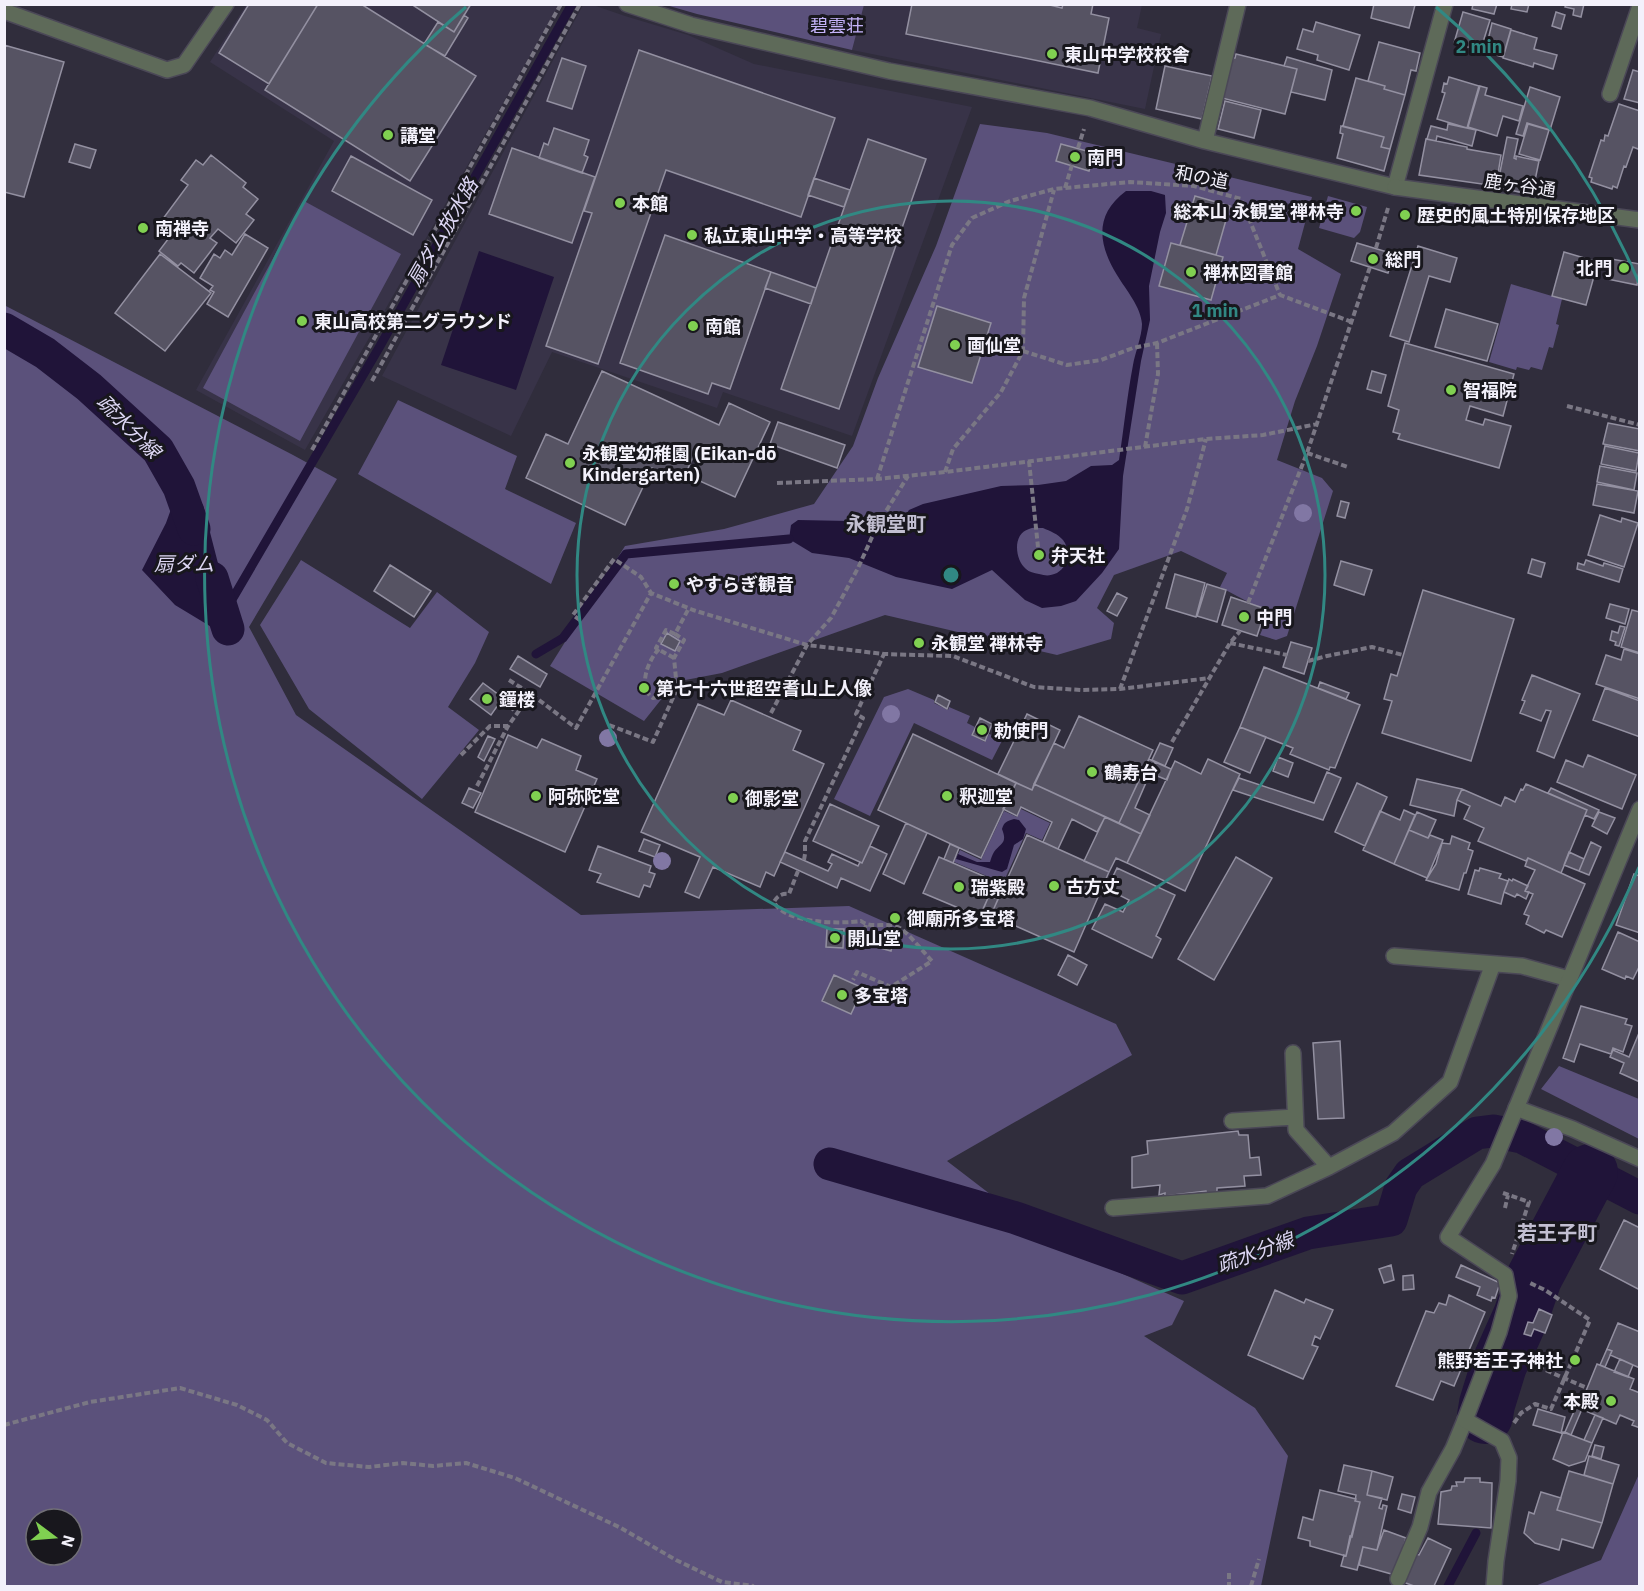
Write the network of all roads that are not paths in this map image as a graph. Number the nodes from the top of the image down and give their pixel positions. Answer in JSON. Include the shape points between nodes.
{"nodes":[{"id":1,"x":226,"y":4,"type":"edge"},
{"id":2,"x":627,"y":4,"type":"edge"},
{"id":3,"x":1239,"y":4,"type":"edge"},
{"id":4,"x":1445,"y":4,"type":"edge"},
{"id":5,"x":1640,"y":6,"type":"edge"},
{"id":6,"x":4,"y":10,"type":"edge"},
{"id":7,"x":1633,"y":47,"type":"edge"},
{"id":8,"x":1610,"y":94,"type":"dead end"},
{"id":9,"x":1205,"y":141,"type":"junction"},
{"id":10,"x":1395,"y":187,"type":"junction"},
{"id":11,"x":1640,"y":220,"type":"edge"},
{"id":12,"x":1640,"y":809,"type":"edge"},
{"id":13,"x":1635,"y":831,"type":"edge"},
{"id":14,"x":1394,"y":956,"type":"dead end"},
{"id":15,"x":1493,"y":964,"type":"junction"},
{"id":16,"x":1569,"y":979,"type":"junction"},
{"id":17,"x":1293,"y":1053,"type":"dead end"},
{"id":18,"x":1513,"y":1115,"type":"junction"},
{"id":19,"x":1295,"y":1117,"type":"junction"},
{"id":20,"x":1232,"y":1121,"type":"dead end"},
{"id":21,"x":1640,"y":1159,"type":"edge"},
{"id":22,"x":1329,"y":1167,"type":"junction"},
{"id":23,"x":1113,"y":1208,"type":"dead end"},
{"id":24,"x":1465,"y":1420,"type":"junction"},
{"id":25,"x":1398,"y":1579,"type":"dead end"},
{"id":26,"x":1494,"y":1587,"type":"edge"}],
"edges":[{"from":1,"to":6,"type":"street","via":[[184,64],[167,70]]},
{"from":2,"to":9,"type":"street","name":"鹿ヶ谷通","via":[[691,25],[889,71],[1090,108]]},
{"from":3,"to":9,"type":"street"},
{"from":4,"to":10,"type":"street"},
{"from":5,"to":7,"type":"street"},
{"from":7,"to":8,"type":"street"},
{"from":9,"to":10,"type":"street","name":"鹿ヶ谷通"},
{"from":10,"to":11,"type":"street","name":"鹿ヶ谷通"},
{"from":12,"to":13,"type":"street"},
{"from":13,"to":16,"type":"street"},
{"from":14,"to":15,"type":"street"},
{"from":15,"to":16,"type":"street","via":[[1522,966]]},
{"from":15,"to":22,"type":"street","via":[[1450,1082],[1394,1133]]},
{"from":16,"to":18,"type":"street"},
{"from":17,"to":19,"type":"street"},
{"from":18,"to":21,"type":"street","via":[[1573,1129]]},
{"from":18,"to":24,"type":"street","via":[[1493,1164],[1448,1237],[1505,1275],[1509,1296]]},
{"from":19,"to":20,"type":"street"},
{"from":19,"to":22,"type":"street","via":[[1296,1130]]},
{"from":22,"to":23,"type":"street","via":[[1267,1196]]},
{"from":24,"to":25,"type":"street","via":[[1430,1492]]},
{"from":24,"to":26,"type":"street","via":[[1502,1441],[1509,1458]]}]}
